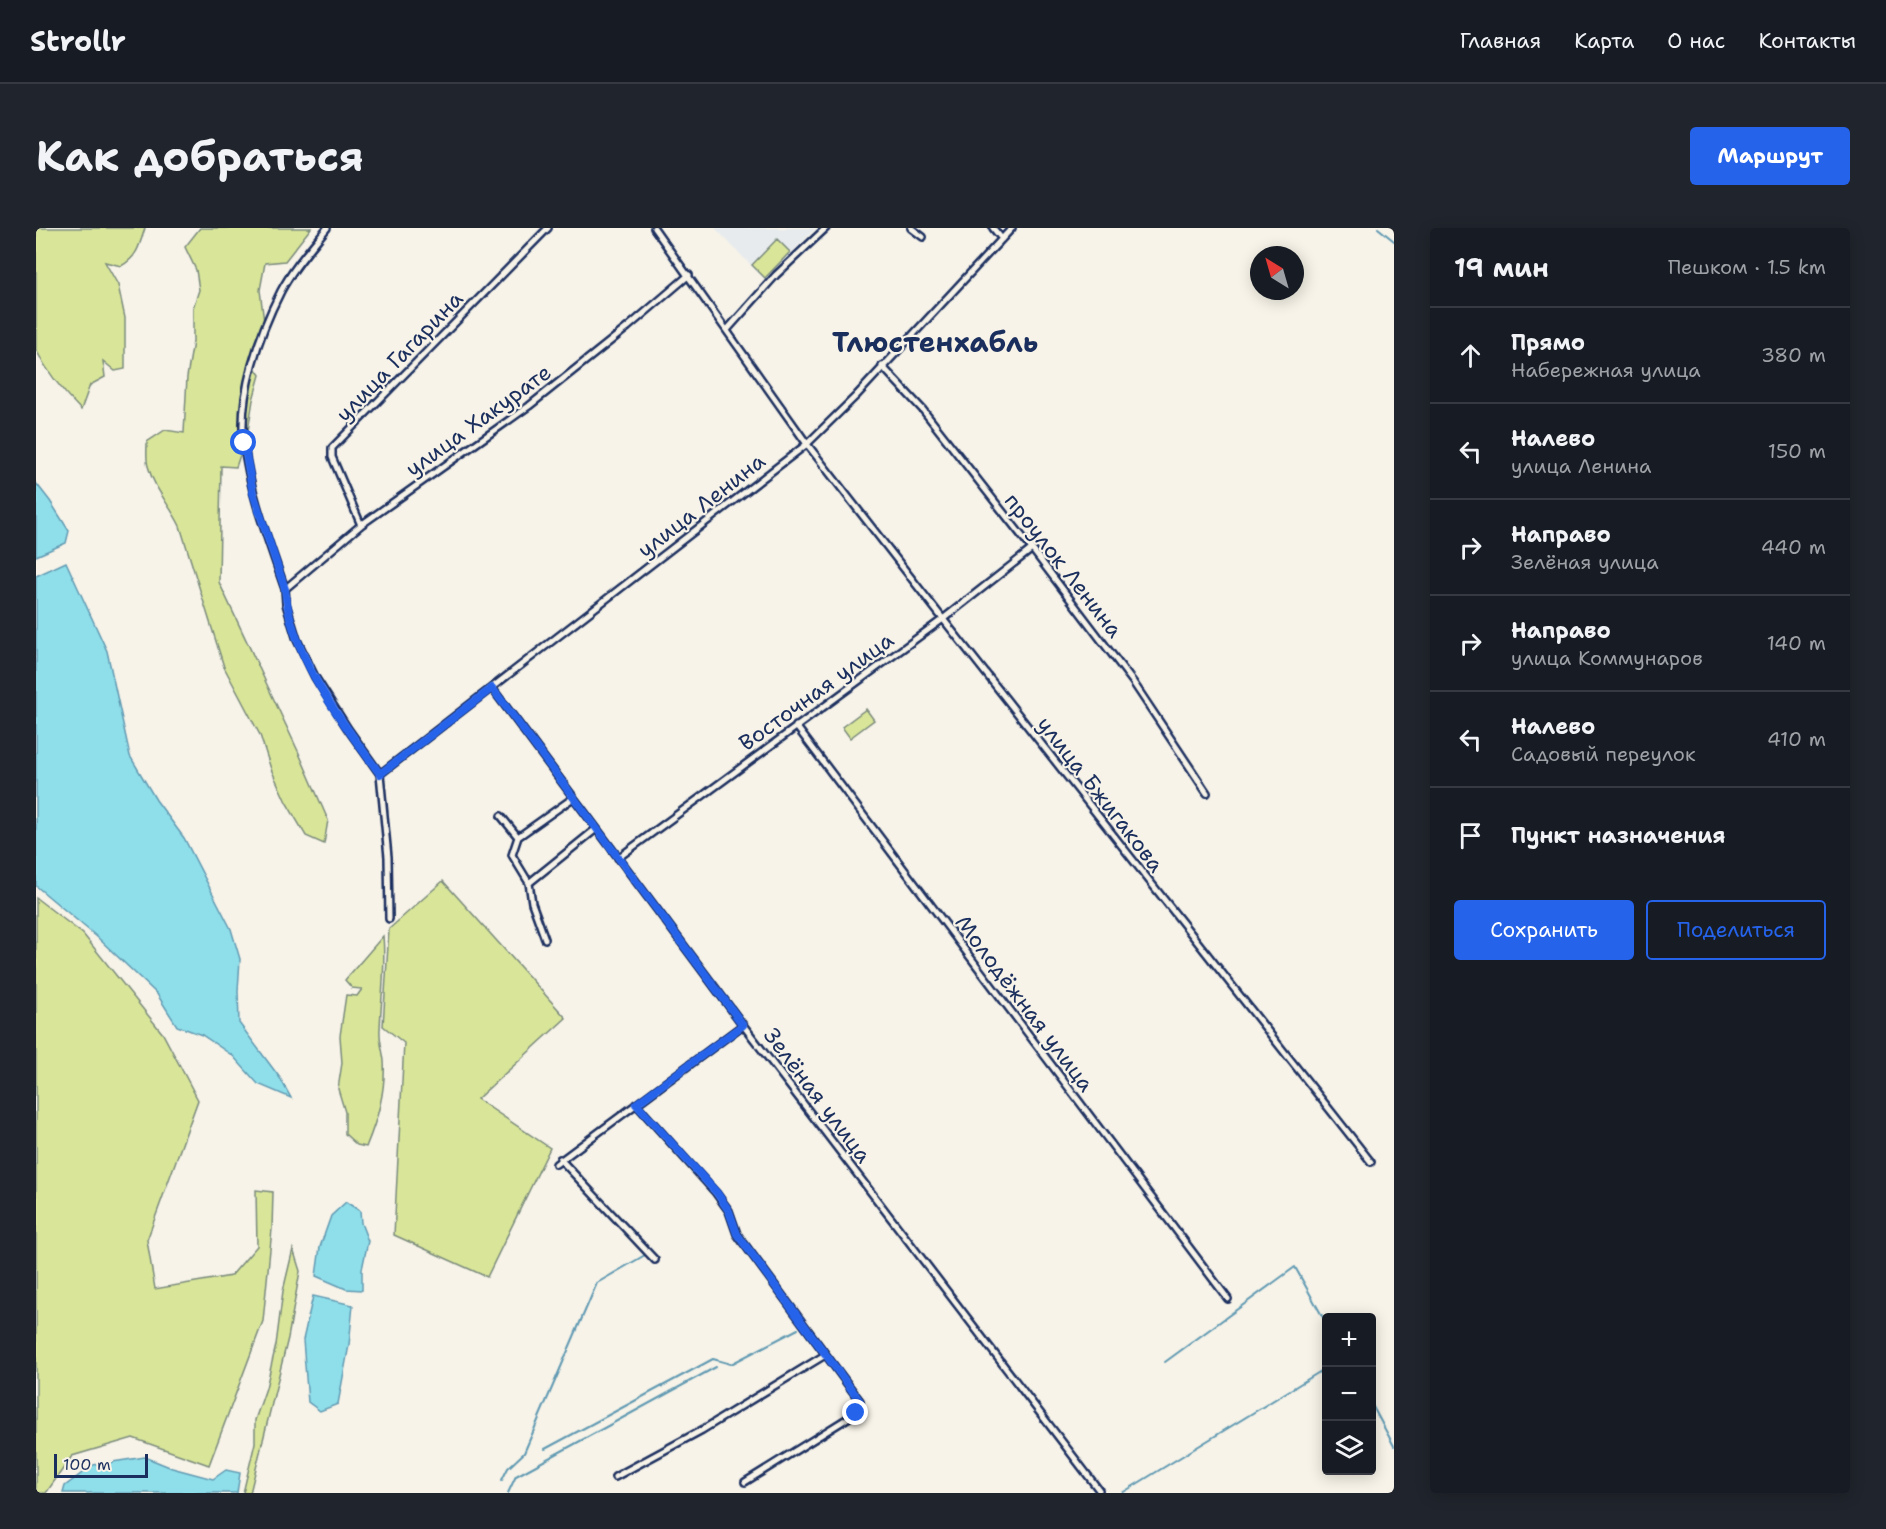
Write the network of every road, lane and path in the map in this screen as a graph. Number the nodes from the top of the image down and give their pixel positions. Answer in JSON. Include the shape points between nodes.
{"nodes":[{"id":1,"x":327,"y":228,"type":"edge"},
{"id":2,"x":548,"y":228,"type":"edge"},
{"id":3,"x":654,"y":228,"type":"edge"},
{"id":4,"x":826,"y":228,"type":"edge"},
{"id":5,"x":911,"y":228,"type":"edge"},
{"id":6,"x":993,"y":228,"type":"edge"},
{"id":7,"x":1012,"y":228,"type":"edge"},
{"id":8,"x":923,"y":237,"type":"dead end"},
{"id":9,"x":1002,"y":239,"type":"junction"},
{"id":10,"x":689,"y":275,"type":"junction"},
{"id":11,"x":728,"y":330,"type":"junction"},
{"id":12,"x":882,"y":366,"type":"junction"},
{"id":13,"x":807,"y":444,"type":"junction"},
{"id":14,"x":361,"y":525,"type":"junction"},
{"id":15,"x":1032,"y":549,"type":"junction"},
{"id":16,"x":285,"y":589,"type":"junction"},
{"id":17,"x":942,"y":619,"type":"junction"},
{"id":18,"x":492,"y":688,"type":"junction"},
{"id":19,"x":796,"y":726,"type":"junction"},
{"id":20,"x":380,"y":774,"type":"junction"},
{"id":21,"x":1207,"y":793,"type":"dead end"},
{"id":22,"x":573,"y":798,"type":"junction"},
{"id":23,"x":501,"y":816,"type":"dead end"},
{"id":24,"x":596,"y":830,"type":"junction"},
{"id":25,"x":518,"y":837,"type":"junction"},
{"id":26,"x":618,"y":858,"type":"junction"},
{"id":27,"x":529,"y":883,"type":"junction"},
{"id":28,"x":388,"y":919,"type":"dead end"},
{"id":29,"x":544,"y":939,"type":"dead end"},
{"id":30,"x":743,"y":1025,"type":"junction"},
{"id":31,"x":636,"y":1104,"type":"junction"},
{"id":32,"x":1371,"y":1162,"type":"dead end"},
{"id":33,"x":655,"y":1260,"type":"dead end"},
{"id":34,"x":1228,"y":1299,"type":"dead end"},
{"id":35,"x":825,"y":1355,"type":"junction"},
{"id":36,"x":615,"y":1478,"type":"dead end"},
{"id":37,"x":745,"y":1482,"type":"dead end"},
{"id":38,"x":1099,"y":1490,"type":"dead end"}],
"edges":[{"from":1,"to":16,"type":"street","via":[[282,289],[244,395],[244,443],[253,493]]},
{"from":2,"to":14,"type":"street","name":"улица Гагарина","via":[[332,448],[332,457]]},
{"from":3,"to":10,"type":"street","name":"улица Бжигакова"},
{"from":4,"to":11,"type":"street","via":[[776,275]]},
{"from":5,"to":8,"type":"street"},
{"from":6,"to":9,"type":"street"},
{"from":7,"to":9,"type":"street","name":"улица Ленина"},
{"from":9,"to":12,"type":"street","name":"улица Ленина"},
{"from":10,"to":11,"type":"street","name":"улица Бжигакова"},
{"from":10,"to":14,"type":"street","name":"улица Хакурате","via":[[529,406]]},
{"from":11,"to":13,"type":"street","name":"улица Бжигакова"},
{"from":12,"to":13,"type":"street","name":"улица Ленина"},
{"from":12,"to":15,"type":"street","name":"проулок Ленина","via":[[923,410]]},
{"from":13,"to":17,"type":"street","name":"улица Бжигакова"},
{"from":13,"to":18,"type":"street","name":"улица Ленина"},
{"from":14,"to":16,"type":"street","name":"улица Хакурате"},
{"from":15,"to":17,"type":"street","name":"Восточная улица"},
{"from":15,"to":21,"type":"street","name":"проулок Ленина","via":[[1133,682]]},
{"from":16,"to":20,"type":"street","via":[[297,640],[315,678]]},
{"from":17,"to":19,"type":"street","name":"Восточная улица"},
{"from":17,"to":32,"type":"street","name":"улица Бжигакова"},
{"from":18,"to":20,"type":"street","name":"улица Ленина"},
{"from":18,"to":22,"type":"street","name":"Зелёная улица"},
{"from":19,"to":26,"type":"street","name":"Восточная улица"},
{"from":19,"to":34,"type":"street","name":"Молодёжная улица"},
{"from":20,"to":28,"type":"street","via":[[388,857]]},
{"from":22,"to":24,"type":"street","name":"Зелёная улица"},
{"from":22,"to":25,"type":"street"},
{"from":23,"to":25,"type":"street"},
{"from":24,"to":26,"type":"street","name":"Зелёная улица"},
{"from":24,"to":27,"type":"street"},
{"from":25,"to":27,"type":"street","via":[[512,855]]},
{"from":26,"to":30,"type":"street","name":"Зелёная улица"},
{"from":27,"to":29,"type":"street"},
{"from":30,"to":31,"type":"street"},
{"from":30,"to":38,"type":"street","name":"Зелёная улица"},
{"from":31,"to":33,"type":"street","via":[[558,1161]]},
{"from":31,"to":35,"type":"street","via":[[717,1193],[737,1234]]},
{"from":35,"to":36,"type":"street"},
{"from":35,"to":37,"type":"street","via":[[860,1401],[860,1407]]}]}
